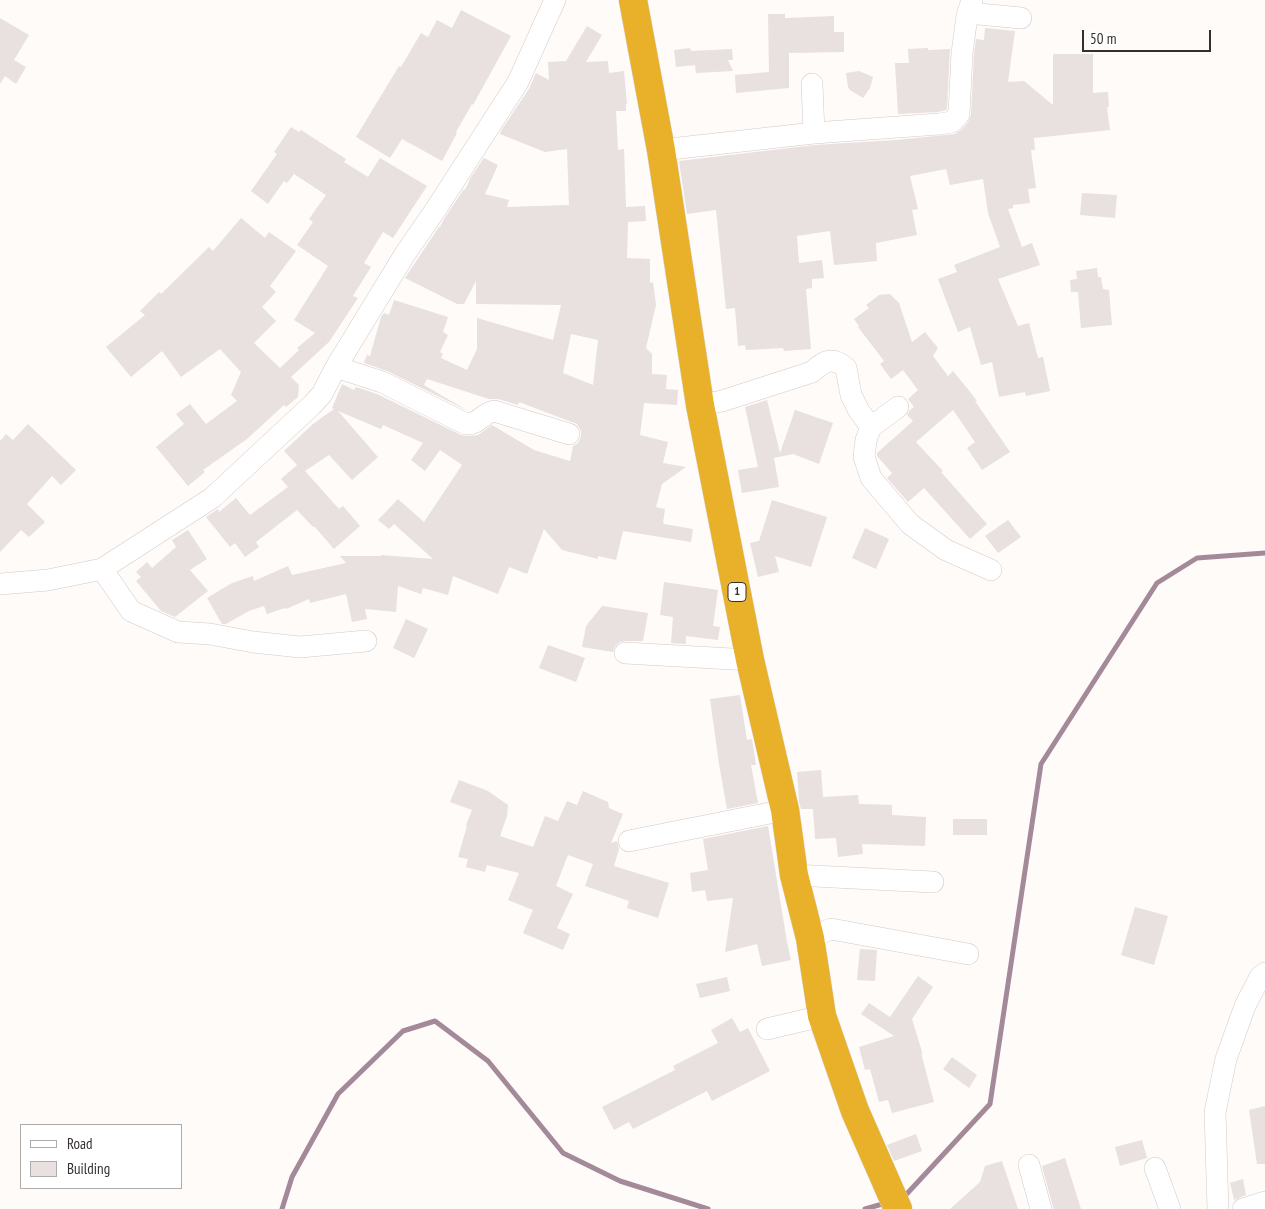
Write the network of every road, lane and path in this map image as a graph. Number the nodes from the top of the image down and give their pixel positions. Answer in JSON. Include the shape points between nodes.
{"nodes":[{"id":1,"x":555,"y":0,"type":"edge"},
{"id":2,"x":633,"y":0,"type":"edge"},
{"id":3,"x":970,"y":6,"type":"edge"},
{"id":4,"x":1022,"y":18,"type":"dead end"},
{"id":5,"x":812,"y":84,"type":"dead end"},
{"id":6,"x":814,"y":133,"type":"junction"},
{"id":7,"x":661,"y":150,"type":"junction"},
{"id":8,"x":336,"y":367,"type":"junction"},
{"id":9,"x":700,"y":404,"type":"junction"},
{"id":10,"x":898,"y":407,"type":"dead end"},
{"id":11,"x":871,"y":427,"type":"junction"},
{"id":12,"x":569,"y":434,"type":"dead end"},
{"id":13,"x":102,"y":569,"type":"junction"},
{"id":14,"x":991,"y":570,"type":"dead end"},
{"id":15,"x":0,"y":584,"type":"edge"},
{"id":16,"x":366,"y":641,"type":"dead end"},
{"id":17,"x":625,"y":653,"type":"dead end"},
{"id":18,"x":750,"y":660,"type":"junction"},
{"id":19,"x":785,"y":810,"type":"junction"},
{"id":20,"x":629,"y":840,"type":"dead end"},
{"id":21,"x":794,"y":875,"type":"junction"},
{"id":22,"x":934,"y":882,"type":"dead end"},
{"id":23,"x":810,"y":938,"type":"junction"},
{"id":24,"x":968,"y":954,"type":"dead end"},
{"id":25,"x":1265,"y":973,"type":"edge"},
{"id":26,"x":822,"y":1016,"type":"junction"},
{"id":27,"x":767,"y":1030,"type":"dead end"},
{"id":28,"x":1029,"y":1165,"type":"dead end"},
{"id":29,"x":1155,"y":1168,"type":"dead end"},
{"id":30,"x":1265,"y":1202,"type":"edge"},
{"id":31,"x":1167,"y":1208,"type":"edge"},
{"id":32,"x":898,"y":1209,"type":"edge"},
{"id":33,"x":1041,"y":1209,"type":"edge"},
{"id":34,"x":1218,"y":1209,"type":"edge"},
{"id":35,"x":1243,"y":1209,"type":"edge"}],
"edges":[{"from":1,"to":8,"type":"street","via":[[518,82],[405,254]]},
{"from":2,"to":7,"type":"highway","number":"1"},
{"from":3,"to":4,"type":"street"},
{"from":3,"to":6,"type":"street","via":[[962,53],[959,114],[952,122]]},
{"from":5,"to":6,"type":"street"},
{"from":6,"to":7,"type":"street"},
{"from":7,"to":9,"type":"highway","number":"1"},
{"from":8,"to":12,"type":"street","via":[[382,382],[466,424],[474,424],[494,411]]},
{"from":8,"to":13,"type":"street","via":[[322,394],[312,405],[212,498]]},
{"from":9,"to":11,"type":"street","via":[[722,401],[812,372],[829,361],[838,362],[846,368],[851,395]]},
{"from":9,"to":18,"type":"highway","number":"1"},
{"from":10,"to":11,"type":"street"},
{"from":11,"to":14,"type":"street","via":[[864,457],[871,478],[910,524],[946,550]]},
{"from":13,"to":15,"type":"street","via":[[48,580]]},
{"from":13,"to":16,"type":"street","via":[[131,611],[178,632],[300,646]]},
{"from":17,"to":18,"type":"street"},
{"from":18,"to":19,"type":"highway","number":"1"},
{"from":19,"to":20,"type":"street"},
{"from":19,"to":21,"type":"highway","number":"1"},
{"from":21,"to":22,"type":"street"},
{"from":21,"to":23,"type":"highway","number":"1"},
{"from":23,"to":24,"type":"street","via":[[832,929]]},
{"from":23,"to":26,"type":"highway","number":"1"},
{"from":25,"to":34,"type":"street","via":[[1244,1006],[1226,1059],[1215,1112]]},
{"from":26,"to":27,"type":"street"},
{"from":26,"to":32,"type":"highway","number":"1","via":[[855,1111]]},
{"from":28,"to":33,"type":"street"},
{"from":29,"to":31,"type":"street"},
{"from":30,"to":35,"type":"street"}]}
